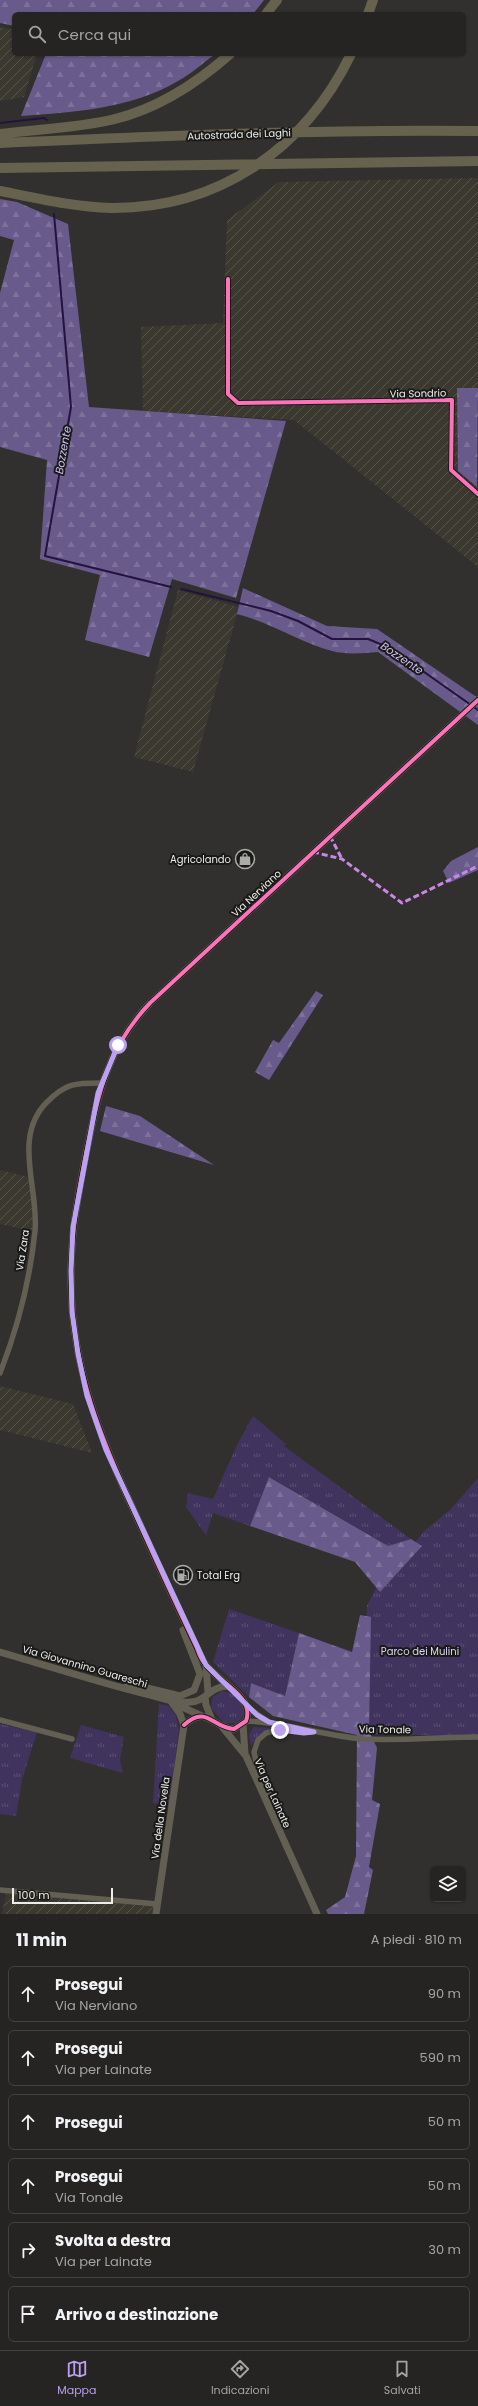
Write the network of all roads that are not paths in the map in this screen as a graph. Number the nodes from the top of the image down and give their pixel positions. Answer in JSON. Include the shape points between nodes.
{"nodes":[{"id":1,"x":277,"y":0,"type":"edge"},
{"id":2,"x":373,"y":0,"type":"edge"},
{"id":3,"x":268,"y":12,"type":"edge"},
{"id":4,"x":369,"y":12,"type":"edge"},
{"id":5,"x":227,"y":56,"type":"edge"},
{"id":6,"x":350,"y":56,"type":"edge"},
{"id":7,"x":478,"y":131,"type":"edge"},
{"id":8,"x":0,"y":134,"type":"edge"},
{"id":9,"x":0,"y":143,"type":"edge"},
{"id":10,"x":478,"y":161,"type":"edge"},
{"id":11,"x":0,"y":168,"type":"edge"},
{"id":12,"x":0,"y":191,"type":"edge"},
{"id":13,"x":228,"y":280,"type":"dead end"},
{"id":14,"x":478,"y":494,"type":"edge"},
{"id":15,"x":477,"y":701,"type":"edge"},
{"id":16,"x":101,"y":1083,"type":"junction"},
{"id":17,"x":0,"y":1373,"type":"edge"},
{"id":18,"x":170,"y":1591,"type":"junction"},
{"id":19,"x":0,"y":1652,"type":"edge"},
{"id":20,"x":206,"y":1665,"type":"junction"},
{"id":21,"x":228,"y":1686,"type":"junction"},
{"id":22,"x":122,"y":1688,"type":"junction"},
{"id":23,"x":207,"y":1695,"type":"junction"},
{"id":24,"x":164,"y":1698,"type":"junction"},
{"id":25,"x":172,"y":1703,"type":"junction"},
{"id":26,"x":189,"y":1705,"type":"junction"},
{"id":27,"x":247,"y":1707,"type":"junction"},
{"id":28,"x":202,"y":1716,"type":"junction"},
{"id":29,"x":0,"y":1720,"type":"edge"},
{"id":30,"x":183,"y":1722,"type":"junction"},
{"id":31,"x":215,"y":1722,"type":"junction"},
{"id":32,"x":269,"y":1722,"type":"junction"},
{"id":33,"x":244,"y":1723,"type":"junction"},
{"id":34,"x":314,"y":1732,"type":"junction"},
{"id":35,"x":478,"y":1737,"type":"edge"},
{"id":36,"x":72,"y":1739,"type":"dead end"},
{"id":37,"x":246,"y":1756,"type":"junction"},
{"id":38,"x":283,"y":1838,"type":"junction"},
{"id":39,"x":0,"y":1890,"type":"edge"},
{"id":40,"x":157,"y":1904,"type":"junction"},
{"id":41,"x":156,"y":1914,"type":"edge"},
{"id":42,"x":318,"y":1914,"type":"edge"}],
"edges":[{"from":1,"to":3,"type":"highway"},
{"from":2,"to":4,"type":"highway"},
{"from":5,"to":8,"type":"highway","via":[[182,92],[151,107],[115,119]]},
{"from":6,"to":12,"type":"highway","via":[[324,101],[295,135],[256,166],[194,196],[145,207],[110,208],[73,205]]},
{"from":7,"to":9,"type":"highway","name":"Autostrada dei Laghi","via":[[274,133]]},
{"from":10,"to":11,"type":"highway"},
{"from":13,"to":14,"type":"street","name":"Via Sondrio","via":[[228,394],[238,403],[452,400],[451,470]]},
{"from":15,"to":16,"type":"street","name":"Via Nerviano","via":[[150,1003],[124,1036]]},
{"from":16,"to":17,"type":"street","name":"Via Zara","via":[[74,1083],[62,1088],[42,1108],[32,1126],[29,1151],[35,1210],[34,1238],[19,1319]]},
{"from":16,"to":18,"type":"street","name":"Via Nerviano","via":[[77,1199],[72,1248],[71,1298],[78,1354],[87,1396],[101,1436]]},
{"from":18,"to":20,"type":"street"},
{"from":18,"to":22,"type":"street","via":[[171,1601],[198,1667],[198,1682],[194,1690],[180,1696],[135,1684]]},
{"from":19,"to":22,"type":"street","name":"Via Giovannino Guareschi"},
{"from":20,"to":21,"type":"street"},
{"from":20,"to":23,"type":"street"},
{"from":21,"to":23,"type":"street","via":[[217,1687]]},
{"from":21,"to":27,"type":"street"},
{"from":22,"to":24,"type":"street","name":"Via Giovannino Guareschi"},
{"from":23,"to":26,"type":"street"},
{"from":23,"to":31,"type":"street","via":[[206,1705]]},
{"from":24,"to":25,"type":"street"},
{"from":24,"to":26,"type":"street"},
{"from":25,"to":26,"type":"street"},
{"from":25,"to":30,"type":"street"},
{"from":26,"to":28,"type":"street","name":"Via per Lainate"},
{"from":26,"to":30,"type":"street"},
{"from":27,"to":32,"type":"street"},
{"from":27,"to":33,"type":"street","via":[[248,1715]]},
{"from":28,"to":30,"type":"street"},
{"from":28,"to":31,"type":"street","name":"Via per Lainate"},
{"from":29,"to":36,"type":"street"},
{"from":30,"to":40,"type":"street","name":"Via della Novella"},
{"from":31,"to":33,"type":"street","name":"Via per Lainate","via":[[229,1729],[237,1728]]},
{"from":31,"to":37,"type":"street","name":"Via per Lainate","via":[[228,1732]]},
{"from":32,"to":33,"type":"street"},
{"from":32,"to":34,"type":"street","name":"Via Tonale"},
{"from":33,"to":37,"type":"street","name":"Via per Lainate"},
{"from":34,"to":35,"type":"street","name":"Via Tonale","via":[[365,1739]]},
{"from":34,"to":38,"type":"street","name":"Via per Lainate","via":[[266,1732],[258,1740],[254,1752],[257,1766],[276,1809]]},
{"from":37,"to":38,"type":"street","name":"Via per Lainate"},
{"from":38,"to":42,"type":"street","name":"Via per Lainate"},
{"from":39,"to":40,"type":"street"},
{"from":40,"to":41,"type":"street","name":"Via della Novella"}]}
